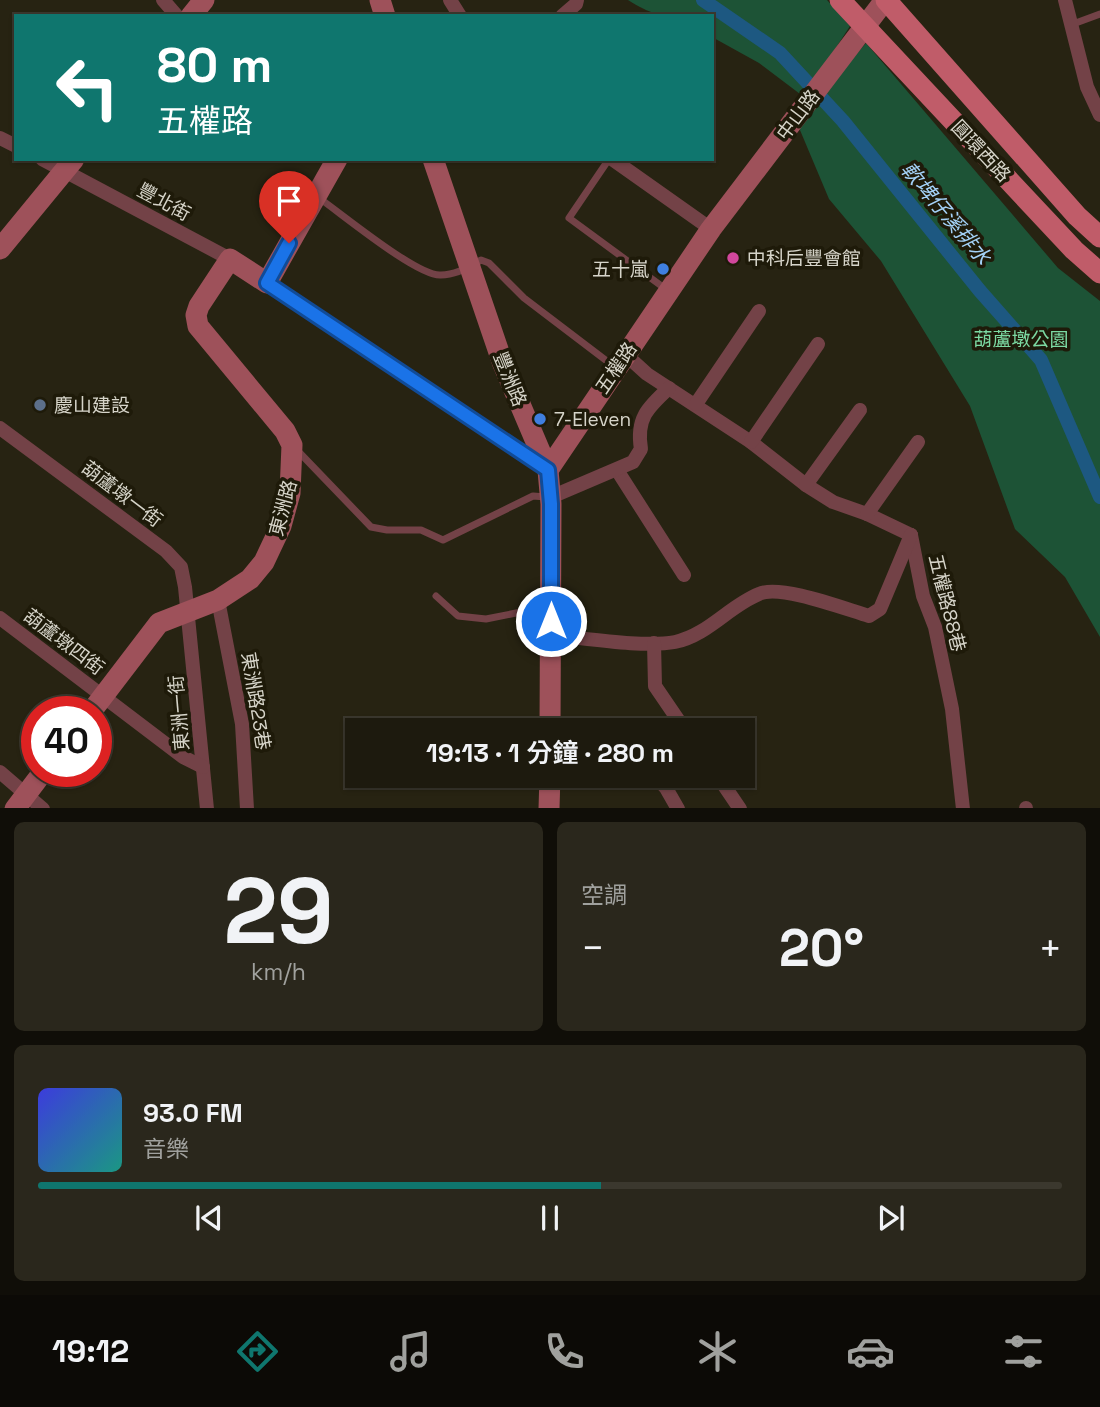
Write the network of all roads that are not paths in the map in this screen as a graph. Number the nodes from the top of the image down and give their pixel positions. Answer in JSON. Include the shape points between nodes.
{"nodes":[{"id":1,"x":163,"y":0,"type":"edge"},
{"id":2,"x":204,"y":0,"type":"edge"},
{"id":3,"x":578,"y":0,"type":"edge"},
{"id":4,"x":840,"y":0,"type":"edge"},
{"id":5,"x":886,"y":0,"type":"edge"},
{"id":6,"x":1065,"y":0,"type":"edge"},
{"id":7,"x":175,"y":14,"type":"edge"},
{"id":8,"x":193,"y":14,"type":"edge"},
{"id":9,"x":564,"y":14,"type":"edge"},
{"id":10,"x":1100,"y":14,"type":"edge"},
{"id":11,"x":1073,"y":24,"type":"junction"},
{"id":12,"x":864,"y":27,"type":"junction"},
{"id":13,"x":1094,"y":85,"type":"edge"},
{"id":14,"x":1100,"y":115,"type":"edge"},
{"id":15,"x":51,"y":161,"type":"edge"},
{"id":16,"x":336,"y":161,"type":"edge"},
{"id":17,"x":434,"y":161,"type":"edge"},
{"id":18,"x":610,"y":161,"type":"edge"},
{"id":19,"x":614,"y":161,"type":"edge"},
{"id":20,"x":69,"y":165,"type":"edge"},
{"id":21,"x":316,"y":195,"type":"junction"},
{"id":22,"x":711,"y":229,"type":"junction"},
{"id":23,"x":1100,"y":237,"type":"edge"},
{"id":24,"x":0,"y":249,"type":"edge"},
{"id":25,"x":230,"y":259,"type":"junction"},
{"id":26,"x":470,"y":267,"type":"junction"},
{"id":27,"x":1100,"y":273,"type":"edge"},
{"id":28,"x":267,"y":283,"type":"junction"},
{"id":29,"x":668,"y":290,"type":"junction"},
{"id":30,"x":759,"y":311,"type":"dead end"},
{"id":31,"x":818,"y":344,"type":"dead end"},
{"id":32,"x":621,"y":361,"type":"junction"},
{"id":33,"x":669,"y":388,"type":"junction"},
{"id":34,"x":696,"y":404,"type":"junction"},
{"id":35,"x":860,"y":410,"type":"dead end"},
{"id":36,"x":0,"y":428,"type":"edge"},
{"id":37,"x":751,"y":442,"type":"junction"},
{"id":38,"x":918,"y":442,"type":"dead end"},
{"id":39,"x":292,"y":445,"type":"junction"},
{"id":40,"x":548,"y":470,"type":"junction"},
{"id":41,"x":617,"y":470,"type":"junction"},
{"id":42,"x":806,"y":485,"type":"junction"},
{"id":43,"x":551,"y":497,"type":"junction"},
{"id":44,"x":867,"y":514,"type":"junction"},
{"id":45,"x":911,"y":535,"type":"junction"},
{"id":46,"x":684,"y":575,"type":"dead end"},
{"id":47,"x":436,"y":596,"type":"dead end"},
{"id":48,"x":218,"y":600,"type":"junction"},
{"id":49,"x":550,"y":606,"type":"junction"},
{"id":50,"x":188,"y":613,"type":"junction"},
{"id":51,"x":0,"y":618,"type":"edge"},
{"id":52,"x":551,"y":635,"type":"junction"},
{"id":53,"x":654,"y":643,"type":"junction"},
{"id":54,"x":88,"y":696,"type":"edge"},
{"id":55,"x":103,"y":696,"type":"edge"},
{"id":56,"x":112,"y":713,"type":"edge"},
{"id":57,"x":550,"y":718,"type":"edge"},
{"id":58,"x":677,"y":718,"type":"edge"},
{"id":59,"x":203,"y":767,"type":"junction"},
{"id":60,"x":0,"y":772,"type":"edge"},
{"id":61,"x":31,"y":787,"type":"edge"},
{"id":62,"x":550,"y":788,"type":"edge"},
{"id":63,"x":666,"y":788,"type":"edge"},
{"id":64,"x":726,"y":788,"type":"edge"},
{"id":65,"x":20,"y":801,"type":"edge"},
{"id":66,"x":43,"y":808,"type":"edge"},
{"id":67,"x":207,"y":808,"type":"edge"},
{"id":68,"x":247,"y":808,"type":"edge"},
{"id":69,"x":549,"y":808,"type":"edge"},
{"id":70,"x":678,"y":808,"type":"edge"},
{"id":71,"x":740,"y":808,"type":"edge"},
{"id":72,"x":962,"y":808,"type":"edge"}],
"edges":[{"from":1,"to":7,"type":"street"},
{"from":2,"to":8,"type":"street"},
{"from":3,"to":9,"type":"street"},
{"from":4,"to":12,"type":"main road","name":"圓環西路"},
{"from":5,"to":12,"type":"street","name":"中山路"},
{"from":5,"to":23,"type":"main road","name":"圓環西路"},
{"from":6,"to":11,"type":"street"},
{"from":10,"to":11,"type":"lane"},
{"from":11,"to":13,"type":"street"},
{"from":12,"to":22,"type":"street","name":"中山路"},
{"from":12,"to":27,"type":"main road","name":"圓環西路"},
{"from":13,"to":14,"type":"street"},
{"from":15,"to":20,"type":"street","name":"豐北街"},
{"from":16,"to":21,"type":"street"},
{"from":17,"to":26,"type":"street","name":"豐洲路"},
{"from":18,"to":29,"type":"lane","via":[[569,218]]},
{"from":19,"to":22,"type":"street"},
{"from":20,"to":24,"type":"street"},
{"from":20,"to":25,"type":"street","name":"豐北街"},
{"from":21,"to":26,"type":"lane","via":[[412,265],[439,276]]},
{"from":21,"to":28,"type":"street"},
{"from":22,"to":29,"type":"street","name":"五權路"},
{"from":25,"to":28,"type":"street"},
{"from":25,"to":39,"type":"street","via":[[199,306],[198,326]]},
{"from":26,"to":32,"type":"lane","via":[[481,260],[489,262],[524,298]]},
{"from":26,"to":40,"type":"street","name":"豐洲路","via":[[503,364]]},
{"from":28,"to":40,"type":"street"},
{"from":29,"to":32,"type":"street","name":"五權路"},
{"from":30,"to":34,"type":"street"},
{"from":31,"to":37,"type":"street"},
{"from":32,"to":33,"type":"street","name":"五權路88巷"},
{"from":32,"to":40,"type":"street","name":"五權路"},
{"from":33,"to":34,"type":"street","name":"五權路88巷"},
{"from":33,"to":41,"type":"street","via":[[643,415],[638,432],[641,449],[633,462]]},
{"from":34,"to":37,"type":"street","name":"五權路88巷"},
{"from":35,"to":42,"type":"street"},
{"from":36,"to":50,"type":"street","name":"葫蘆墩一街","via":[[166,551],[181,567]]},
{"from":37,"to":42,"type":"street","name":"五權路88巷"},
{"from":38,"to":44,"type":"street"},
{"from":39,"to":43,"type":"lane","via":[[370,527],[421,530],[443,540],[533,496]]},
{"from":39,"to":48,"type":"street","name":"東洲路","via":[[290,493],[270,552],[250,579]]},
{"from":40,"to":43,"type":"street","name":"豐洲路"},
{"from":41,"to":43,"type":"street"},
{"from":41,"to":46,"type":"street"},
{"from":42,"to":44,"type":"street","name":"五權路88巷","via":[[832,502]]},
{"from":43,"to":49,"type":"street","name":"豐洲路"},
{"from":44,"to":45,"type":"street","name":"五權路88巷"},
{"from":45,"to":53,"type":"street","via":[[880,609],[869,616],[776,590],[760,593],[692,637]]},
{"from":45,"to":72,"type":"street","name":"五權路88巷","via":[[949,696]]},
{"from":47,"to":49,"type":"lane","via":[[458,616],[486,619]]},
{"from":48,"to":50,"type":"street","name":"東洲路"},
{"from":48,"to":68,"type":"street","name":"東洲路23巷","via":[[242,724]]},
{"from":49,"to":52,"type":"street","name":"豐洲路"},
{"from":50,"to":55,"type":"street","name":"東洲路","via":[[159,623]]},
{"from":50,"to":59,"type":"street","name":"東洲一街"},
{"from":51,"to":54,"type":"street","name":"葫蘆墩四街"},
{"from":52,"to":53,"type":"street"},
{"from":52,"to":57,"type":"street","name":"豐洲路"},
{"from":53,"to":58,"type":"street","via":[[655,686]]},
{"from":56,"to":59,"type":"street","name":"葫蘆墩四街"},
{"from":59,"to":67,"type":"street","name":"東洲一街"},
{"from":60,"to":65,"type":"street"},
{"from":61,"to":65,"type":"street"},
{"from":62,"to":69,"type":"street"},
{"from":63,"to":70,"type":"street"},
{"from":64,"to":71,"type":"street"},
{"from":65,"to":66,"type":"street"}]}
